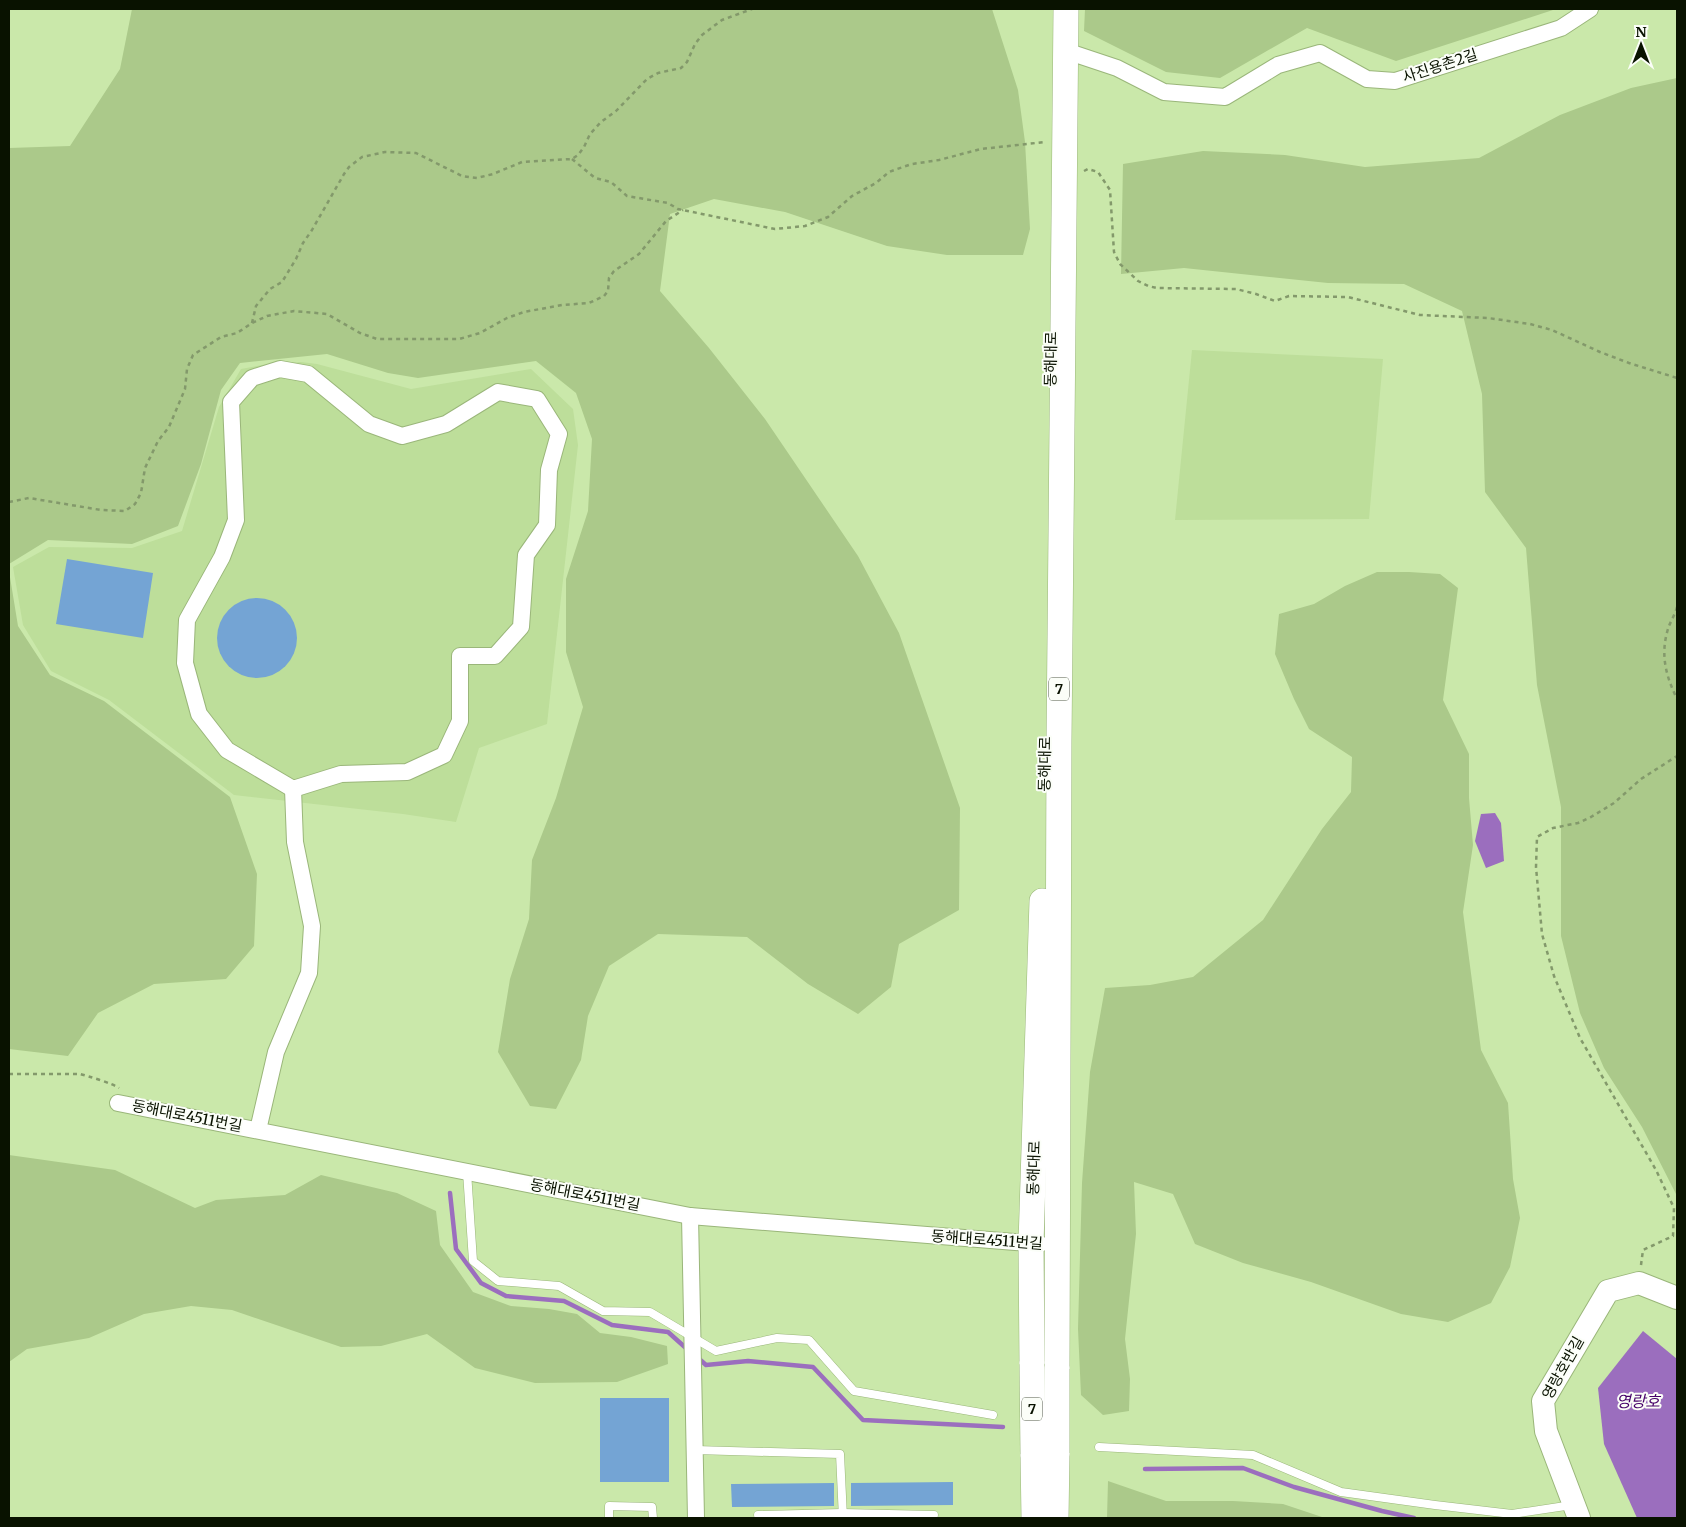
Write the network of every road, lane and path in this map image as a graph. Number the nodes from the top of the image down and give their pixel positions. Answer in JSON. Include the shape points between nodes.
{"nodes":[{"id":1,"x":752,"y":9,"type":"edge"},
{"id":2,"x":1056,"y":9,"type":"edge"},
{"id":3,"x":1066,"y":9,"type":"edge"},
{"id":4,"x":1590,"y":9,"type":"edge"},
{"id":5,"x":1066,"y":51,"type":"junction"},
{"id":6,"x":1054,"y":141,"type":"junction"},
{"id":7,"x":572,"y":159,"type":"junction"},
{"id":8,"x":1065,"y":179,"type":"junction"},
{"id":9,"x":683,"y":210,"type":"junction"},
{"id":10,"x":252,"y":323,"type":"junction"},
{"id":11,"x":1677,"y":378,"type":"edge"},
{"id":12,"x":9,"y":502,"type":"edge"},
{"id":13,"x":1677,"y":607,"type":"edge"},
{"id":14,"x":1677,"y":699,"type":"edge"},
{"id":15,"x":1677,"y":756,"type":"edge"},
{"id":16,"x":293,"y":789,"type":"junction"},
{"id":17,"x":9,"y":1074,"type":"edge"},
{"id":18,"x":118,"y":1103,"type":"dead end"},
{"id":19,"x":138,"y":1107,"type":"junction"},
{"id":20,"x":258,"y":1130,"type":"junction"},
{"id":21,"x":467,"y":1172,"type":"junction"},
{"id":22,"x":690,"y":1216,"type":"junction"},
{"id":23,"x":1031,"y":1244,"type":"junction"},
{"id":24,"x":1058,"y":1245,"type":"junction"},
{"id":25,"x":1639,"y":1283,"type":"junction"},
{"id":26,"x":1677,"y":1298,"type":"edge"},
{"id":27,"x":692,"y":1338,"type":"junction"},
{"id":28,"x":993,"y":1415,"type":"dead end"},
{"id":29,"x":1099,"y":1447,"type":"dead end"},
{"id":30,"x":695,"y":1450,"type":"junction"},
{"id":31,"x":1045,"y":1454,"type":"junction"},
{"id":32,"x":1577,"y":1511,"type":"edge"},
{"id":33,"x":934,"y":1514,"type":"dead end"},
{"id":34,"x":758,"y":1515,"type":"dead end"},
{"id":35,"x":842,"y":1516,"type":"edge"},
{"id":36,"x":609,"y":1518,"type":"edge"},
{"id":37,"x":653,"y":1518,"type":"edge"},
{"id":38,"x":696,"y":1518,"type":"edge"},
{"id":39,"x":1034,"y":1518,"type":"edge"},
{"id":40,"x":1056,"y":1518,"type":"edge"}],
"edges":[{"from":1,"to":7,"type":"path","via":[[722,20],[702,35],[681,68],[647,79],[601,122]]},
{"from":2,"to":6,"type":"main road","name":"동해대로","number":"7"},
{"from":3,"to":5,"type":"main road","name":"동해대로","number":"7"},
{"from":4,"to":5,"type":"street","name":"사진용촌2길","via":[[1561,28],[1395,81],[1367,79],[1320,53],[1278,65],[1224,98],[1164,92],[1117,68]]},
{"from":5,"to":8,"type":"main road","name":"동해대로","number":"7"},
{"from":6,"to":9,"type":"path","via":[[981,149],[897,169],[852,196],[828,217],[805,226],[775,229]]},
{"from":6,"to":23,"type":"main road","name":"동해대로","number":"7","via":[[1043,844]]},
{"from":7,"to":9,"type":"path","via":[[595,178],[611,182],[627,196],[668,203]]},
{"from":7,"to":10,"type":"path","via":[[522,162],[477,178],[462,176],[416,153],[385,152],[362,158],[344,174],[282,282],[270,289],[256,306]]},
{"from":8,"to":11,"type":"path","via":[[1088,169],[1098,172],[1110,190],[1114,252],[1124,269],[1148,286],[1236,289],[1275,301],[1289,296],[1348,297],[1420,315],[1504,320],[1552,330],[1629,363]]},
{"from":8,"to":24,"type":"main road","name":"동해대로","number":"7"},
{"from":9,"to":10,"type":"path","via":[[666,221],[639,254],[614,271],[604,296],[589,303],[524,312],[459,339],[377,339],[360,334],[327,314],[294,311],[267,316]]},
{"from":10,"to":12,"type":"path","via":[[193,355],[187,369],[185,389],[169,427],[145,468],[141,493],[135,504],[125,511],[29,498]]},
{"from":13,"to":14,"type":"path","via":[[1666,635],[1664,659]]},
{"from":15,"to":25,"type":"path","via":[[1591,817],[1553,828],[1537,837],[1542,934],[1554,976],[1580,1038],[1656,1170],[1674,1208],[1673,1236],[1643,1250]]},
{"from":16,"to":16,"type":"street","via":[[341,774],[407,772],[444,755],[460,721],[460,656],[495,656],[521,627],[526,554],[547,525],[549,470],[559,434],[538,399],[498,392],[446,424],[402,436],[369,424],[308,374],[280,368],[252,378],[231,402],[236,520],[222,557],[187,620],[185,663],[199,714],[227,750]]},
{"from":16,"to":20,"type":"street","via":[[295,842],[312,926],[309,973],[276,1052]]},
{"from":17,"to":19,"type":"path","via":[[92,1077],[115,1085]]},
{"from":18,"to":19,"type":"street","name":"동해대로4511번길"},
{"from":19,"to":20,"type":"street","name":"동해대로4511번길"},
{"from":20,"to":21,"type":"street","name":"동해대로4511번길"},
{"from":21,"to":22,"type":"street","name":"동해대로4511번길"},
{"from":21,"to":27,"type":"lane","via":[[473,1261],[498,1281],[559,1286],[602,1311],[650,1312]]},
{"from":22,"to":23,"type":"street","name":"동해대로4511번길"},
{"from":22,"to":27,"type":"street"},
{"from":23,"to":24,"type":"street","name":"동해대로4511번길"},
{"from":23,"to":31,"type":"main road","name":"동해대로","number":"7","bridge":true,"via":[[1032,1364]]},
{"from":24,"to":31,"type":"main road","name":"동해대로","number":"7","bridge":true,"via":[[1057,1369]]},
{"from":25,"to":26,"type":"street"},
{"from":25,"to":32,"type":"street","name":"영랑호반길","via":[[1608,1291],[1543,1401],[1546,1431]]},
{"from":27,"to":28,"type":"lane","via":[[716,1351],[777,1338],[809,1340],[854,1391]]},
{"from":27,"to":30,"type":"street"},
{"from":29,"to":32,"type":"lane","via":[[1252,1455],[1341,1492],[1435,1505],[1512,1514]]},
{"from":30,"to":35,"type":"lane","via":[[840,1454]]},
{"from":30,"to":38,"type":"street"},
{"from":31,"to":39,"type":"main road","name":"동해대로","number":"7"},
{"from":31,"to":40,"type":"main road","name":"동해대로","number":"7"},
{"from":33,"to":35,"type":"lane"},
{"from":34,"to":35,"type":"lane"},
{"from":36,"to":37,"type":"lane","via":[[609,1506],[652,1506]]}]}
